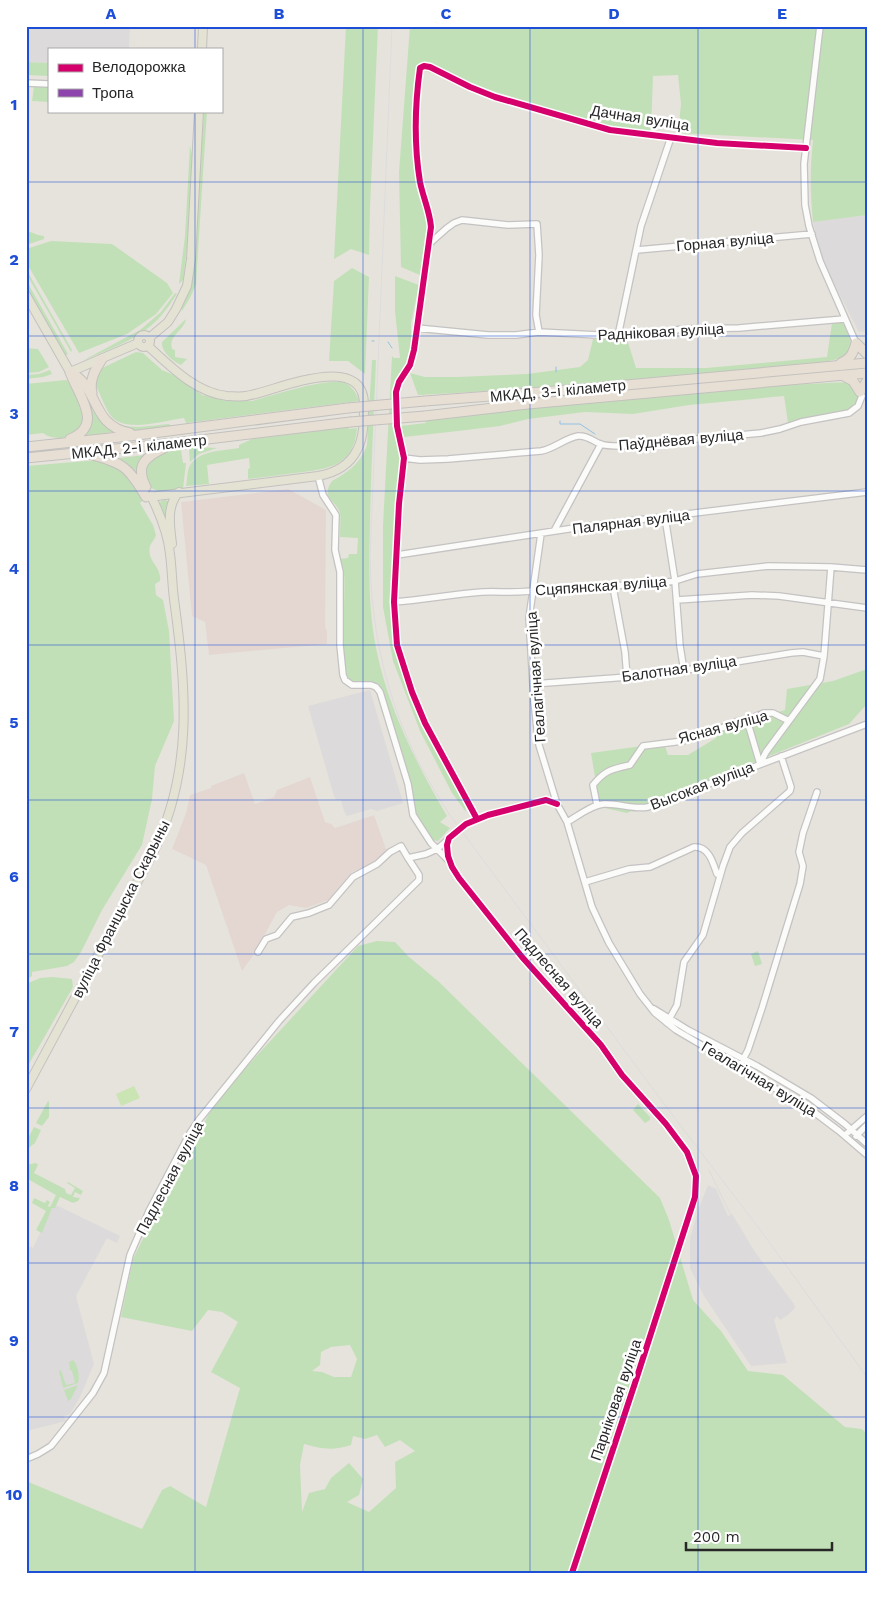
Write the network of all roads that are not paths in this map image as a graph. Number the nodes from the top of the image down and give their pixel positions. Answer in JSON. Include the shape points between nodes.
{"nodes":[{"id":1,"x":203,"y":26,"type":"edge"},
{"id":2,"x":820,"y":26,"type":"edge"},
{"id":3,"x":202,"y":48,"type":"edge"},
{"id":4,"x":26,"y":83,"type":"edge"},
{"id":5,"x":48,"y":84,"type":"edge"},
{"id":6,"x":199,"y":112,"type":"edge"},
{"id":7,"x":671,"y":138,"type":"junction"},
{"id":8,"x":806,"y":148,"type":"junction"},
{"id":9,"x":812,"y":234,"type":"junction"},
{"id":10,"x":429,"y":244,"type":"junction"},
{"id":11,"x":637,"y":250,"type":"junction"},
{"id":12,"x":26,"y":295,"type":"edge"},
{"id":13,"x":844,"y":319,"type":"junction"},
{"id":14,"x":417,"y":328,"type":"junction"},
{"id":15,"x":539,"y":332,"type":"junction"},
{"id":16,"x":618,"y":336,"type":"junction"},
{"id":17,"x":148,"y":342,"type":"junction"},
{"id":18,"x":856,"y":343,"type":"junction"},
{"id":19,"x":867,"y":354,"type":"edge"},
{"id":20,"x":102,"y":359,"type":"junction"},
{"id":21,"x":867,"y":363,"type":"edge"},
{"id":22,"x":836,"y":366,"type":"junction"},
{"id":23,"x":70,"y":372,"type":"junction"},
{"id":24,"x":867,"y":373,"type":"edge"},
{"id":25,"x":842,"y":375,"type":"junction"},
{"id":26,"x":867,"y":382,"type":"edge"},
{"id":27,"x":863,"y":395,"type":"edge"},
{"id":28,"x":93,"y":398,"type":"junction"},
{"id":29,"x":249,"y":421,"type":"joint"},
{"id":30,"x":251,"y":433,"type":"joint"},
{"id":31,"x":138,"y":435,"type":"junction"},
{"id":32,"x":175,"y":443,"type":"junction"},
{"id":33,"x":53,"y":444,"type":"junction"},
{"id":34,"x":601,"y":444,"type":"junction"},
{"id":35,"x":26,"y":447,"type":"edge"},
{"id":36,"x":84,"y":453,"type":"junction"},
{"id":37,"x":26,"y":458,"type":"edge"},
{"id":38,"x":404,"y":458,"type":"junction"},
{"id":39,"x":318,"y":476,"type":"junction"},
{"id":40,"x":179,"y":492,"type":"junction"},
{"id":41,"x":867,"y":492,"type":"edge"},
{"id":42,"x":148,"y":497,"type":"junction"},
{"id":43,"x":665,"y":517,"type":"junction"},
{"id":44,"x":554,"y":531,"type":"junction"},
{"id":45,"x":541,"y":534,"type":"junction"},
{"id":46,"x":396,"y":555,"type":"junction"},
{"id":47,"x":171,"y":567,"type":"junction"},
{"id":48,"x":831,"y":567,"type":"junction"},
{"id":49,"x":867,"y":570,"type":"edge"},
{"id":50,"x":675,"y":581,"type":"junction"},
{"id":51,"x":612,"y":587,"type":"junction"},
{"id":52,"x":533,"y":592,"type":"junction"},
{"id":53,"x":677,"y":600,"type":"junction"},
{"id":54,"x":394,"y":602,"type":"junction"},
{"id":55,"x":829,"y":603,"type":"junction"},
{"id":56,"x":867,"y":608,"type":"edge"},
{"id":57,"x":824,"y":656,"type":"junction"},
{"id":58,"x":684,"y":671,"type":"junction"},
{"id":59,"x":628,"y":677,"type":"junction"},
{"id":60,"x":534,"y":684,"type":"junction"},
{"id":61,"x":747,"y":720,"type":"junction"},
{"id":62,"x":789,"y":721,"type":"junction"},
{"id":63,"x":867,"y":724,"type":"edge"},
{"id":64,"x":781,"y":756,"type":"junction"},
{"id":65,"x":760,"y":764,"type":"junction"},
{"id":66,"x":817,"y":792,"type":"dead end"},
{"id":67,"x":557,"y":804,"type":"junction"},
{"id":68,"x":597,"y":805,"type":"junction"},
{"id":69,"x":477,"y":819,"type":"junction"},
{"id":70,"x":567,"y":822,"type":"junction"},
{"id":71,"x":449,"y":838,"type":"junction"},
{"id":72,"x":437,"y":849,"type":"junction"},
{"id":73,"x":408,"y":858,"type":"junction"},
{"id":74,"x":450,"y":862,"type":"junction"},
{"id":75,"x":720,"y":876,"type":"junction"},
{"id":76,"x":585,"y":882,"type":"junction"},
{"id":77,"x":258,"y":952,"type":"dead end"},
{"id":78,"x":669,"y":1021,"type":"junction"},
{"id":79,"x":743,"y":1058,"type":"junction"},
{"id":80,"x":739,"y":1067,"type":"junction"},
{"id":81,"x":28,"y":1080,"type":"edge"},
{"id":82,"x":26,"y":1089,"type":"edge"},
{"id":83,"x":867,"y":1116,"type":"edge"},
{"id":84,"x":867,"y":1125,"type":"edge"},
{"id":85,"x":851,"y":1129,"type":"junction"},
{"id":86,"x":845,"y":1135,"type":"junction"},
{"id":87,"x":857,"y":1135,"type":"junction"},
{"id":88,"x":851,"y":1141,"type":"junction"},
{"id":89,"x":867,"y":1144,"type":"edge"},
{"id":90,"x":867,"y":1155,"type":"edge"},
{"id":91,"x":683,"y":1235,"type":"joint"},
{"id":92,"x":26,"y":1458,"type":"edge"},
{"id":93,"x":572,"y":1573,"type":"edge"}],
"edges":[{"from":1,"to":3,"type":"main road"},
{"from":2,"to":8,"type":"street"},
{"from":4,"to":5,"type":"street"},
{"from":6,"to":17,"type":"main road","via":[[192,259],[187,286],[168,322]]},
{"from":7,"to":8,"type":"street","name":"Дачная вуліца"},
{"from":7,"to":10,"type":"street","name":"Дачная вуліца","via":[[601,128],[495,97],[424,66],[420,68],[417,101],[417,155],[430,220]]},
{"from":7,"to":11,"type":"street","via":[[641,226]]},
{"from":8,"to":9,"type":"street","via":[[805,195]]},
{"from":9,"to":11,"type":"street","name":"Горная вуліца"},
{"from":9,"to":13,"type":"street"},
{"from":10,"to":14,"type":"street"},
{"from":10,"to":15,"type":"street","via":[[454,222],[462,220],[508,225],[537,224],[536,315]]},
{"from":11,"to":16,"type":"street"},
{"from":12,"to":23,"type":"main road"},
{"from":13,"to":16,"type":"street","name":"Радніковая вуліца"},
{"from":13,"to":18,"type":"street"},
{"from":14,"to":15,"type":"street","name":"Радніковая вуліца","via":[[488,335]]},
{"from":14,"to":38,"type":"street","via":[[413,357],[396,392],[396,426]]},
{"from":15,"to":16,"type":"street","name":"Радніковая вуліца"},
{"from":17,"to":20,"type":"main road","via":[[142,335],[138,343]]},
{"from":17,"to":39,"type":"main road","via":[[171,367],[189,380],[226,396],[246,396],[324,376],[338,376],[352,382],[364,400],[360,443],[348,463],[334,472]]},
{"from":18,"to":19,"type":"highway"},
{"from":18,"to":22,"type":"highway","via":[[851,357]]},
{"from":20,"to":23,"type":"main road"},
{"from":20,"to":28,"type":"highway","via":[[91,383]]},
{"from":21,"to":22,"type":"highway","name":"МКАД, 3-і кіламетр"},
{"from":22,"to":29,"type":"highway","name":"МКАД, 3-і кіламетр","bridge":true,"via":[[425,400]]},
{"from":23,"to":28,"type":"highway","via":[[80,376]]},
{"from":23,"to":33,"type":"highway","via":[[88,419],[79,434]]},
{"from":24,"to":25,"type":"highway","name":"МКАД, 3-і кіламетр"},
{"from":25,"to":27,"type":"highway","via":[[853,381]]},
{"from":25,"to":30,"type":"highway","name":"МКАД, 3-і кіламетр","bridge":true},
{"from":26,"to":27,"type":"highway"},
{"from":27,"to":34,"type":"street","name":"Паўднёвая вуліца","via":[[858,406],[849,413],[775,430],[620,446]]},
{"from":28,"to":31,"type":"highway","via":[[110,425]]},
{"from":29,"to":31,"type":"highway","name":"МКАД, 2-і кіламетр"},
{"from":30,"to":32,"type":"highway","name":"МКАД, 2-і кіламетр"},
{"from":31,"to":33,"type":"highway","name":"МКАД, 2-і кіламетр"},
{"from":32,"to":36,"type":"highway","name":"МКАД, 2-і кіламетр"},
{"from":32,"to":42,"type":"highway","via":[[152,453],[142,465],[142,480]]},
{"from":33,"to":35,"type":"highway","name":"МКАД, 2-і кіламетр"},
{"from":34,"to":38,"type":"street","name":"Паўднёвая вуліца","via":[[580,436],[550,450],[434,460]]},
{"from":34,"to":44,"type":"street"},
{"from":36,"to":37,"type":"highway","name":"МКАД, 2-і кіламетр"},
{"from":36,"to":42,"type":"highway","via":[[120,463]]},
{"from":38,"to":46,"type":"street"},
{"from":39,"to":40,"type":"main road"},
{"from":39,"to":72,"type":"street","via":[[323,495],[336,515],[343,675],[352,685],[371,685],[380,692],[408,784],[413,815]]},
{"from":40,"to":42,"type":"main road"},
{"from":40,"to":47,"type":"main road","via":[[170,509]]},
{"from":41,"to":43,"type":"street","name":"Палярная вуліца"},
{"from":42,"to":47,"type":"main road","name":"вуліца Францыска Скарыны"},
{"from":43,"to":44,"type":"street","name":"Палярная вуліца"},
{"from":43,"to":50,"type":"street"},
{"from":44,"to":45,"type":"street","name":"Палярная вуліца"},
{"from":45,"to":46,"type":"street","name":"Палярная вуліца"},
{"from":45,"to":52,"type":"street","name":"Геалагічная вуліца"},
{"from":46,"to":54,"type":"street"},
{"from":47,"to":81,"type":"main road","name":"вуліца Францыска Скарыны","via":[[185,715],[175,796],[150,858]]},
{"from":48,"to":49,"type":"street","name":"Сцяпянская вуліца"},
{"from":48,"to":50,"type":"street","name":"Сцяпянская вуліца","via":[[768,566],[697,574]]},
{"from":48,"to":55,"type":"street","name":"Ясная вуліца"},
{"from":50,"to":51,"type":"street","name":"Сцяпянская вуліца"},
{"from":50,"to":53,"type":"street"},
{"from":51,"to":52,"type":"street","name":"Сцяпянская вуліца"},
{"from":51,"to":59,"type":"street"},
{"from":52,"to":54,"type":"street","name":"Сцяпянская вуліца","via":[[480,592]]},
{"from":52,"to":60,"type":"street","name":"Геалагічная вуліца","via":[[529,618]]},
{"from":53,"to":55,"type":"street","via":[[766,596]]},
{"from":53,"to":58,"type":"street"},
{"from":54,"to":69,"type":"street","via":[[397,644],[414,698]]},
{"from":55,"to":56,"type":"street"},
{"from":55,"to":57,"type":"street","name":"Ясная вуліца"},
{"from":57,"to":58,"type":"street","name":"Балотная вуліца","via":[[790,653]]},
{"from":57,"to":62,"type":"street","name":"Ясная вуліца","via":[[820,679]]},
{"from":58,"to":59,"type":"street","name":"Балотная вуліца"},
{"from":59,"to":60,"type":"street","name":"Балотная вуліца"},
{"from":60,"to":67,"type":"street","name":"Геалагічная вуліца","via":[[540,745]]},
{"from":61,"to":62,"type":"street","name":"Ясная вуліца","via":[[769,712]]},
{"from":61,"to":65,"type":"street"},
{"from":61,"to":68,"type":"street","name":"Ясная вуліца","via":[[683,741],[643,746],[630,765],[609,770],[593,784]]},
{"from":62,"to":65,"type":"street"},
{"from":63,"to":64,"type":"street","name":"Высокая вуліца"},
{"from":64,"to":65,"type":"street","name":"Высокая вуліца"},
{"from":64,"to":75,"type":"street","via":[[790,791],[734,841],[726,854]]},
{"from":65,"to":68,"type":"street","name":"Высокая вуліца","via":[[648,807]]},
{"from":66,"to":79,"type":"street","via":[[799,852],[803,866],[800,884]]},
{"from":67,"to":69,"type":"street","via":[[546,800]]},
{"from":67,"to":70,"type":"street","name":"Геалагічная вуліца"},
{"from":68,"to":70,"type":"street"},
{"from":69,"to":71,"type":"street"},
{"from":70,"to":76,"type":"street","name":"Геалагічная вуліца"},
{"from":71,"to":72,"type":"street"},
{"from":71,"to":74,"type":"street","name":"Падлесная вуліца"},
{"from":72,"to":73,"type":"street"},
{"from":72,"to":74,"type":"street"},
{"from":73,"to":77,"type":"street","via":[[400,846],[390,852],[377,864],[353,876],[329,905],[292,917],[277,935],[266,939]]},
{"from":73,"to":92,"type":"street","name":"Падлесная вуліца","via":[[419,880],[279,1021],[190,1133],[130,1255],[100,1382],[51,1446]]},
{"from":74,"to":91,"type":"street","name":"Падлесная вуліца","via":[[459,878],[510,941],[601,1045],[687,1152],[697,1184]]},
{"from":75,"to":76,"type":"street","via":[[708,853],[694,847],[650,867],[629,869]]},
{"from":75,"to":78,"type":"street","via":[[703,935],[684,962],[677,1005]]},
{"from":76,"to":78,"type":"street","name":"Геалагічная вуліца","via":[[592,907],[609,943],[635,987],[650,1006]]},
{"from":78,"to":79,"type":"street","name":"Геалагічная вуліца"},
{"from":78,"to":80,"type":"street","name":"Геалагічная вуліца"},
{"from":79,"to":80,"type":"street"},
{"from":79,"to":85,"type":"street","name":"Геалагічная вуліца","via":[[812,1098]]},
{"from":80,"to":86,"type":"street","name":"Геалагічная вуліца","via":[[810,1109]]},
{"from":81,"to":82,"type":"main road","name":"вуліца Францыска Скарыны"},
{"from":83,"to":85,"type":"street"},
{"from":84,"to":87,"type":"street"},
{"from":85,"to":86,"type":"street"},
{"from":85,"to":87,"type":"street","name":"Геалагічная вуліца"},
{"from":86,"to":88,"type":"street","name":"Геалагічная вуліца"},
{"from":87,"to":88,"type":"street"},
{"from":87,"to":89,"type":"street","name":"Геалагічная вуліца"},
{"from":88,"to":90,"type":"street","name":"Геалагічная вуліца"},
{"from":91,"to":93,"type":"street","name":"Парніковая вуліца"}]}
